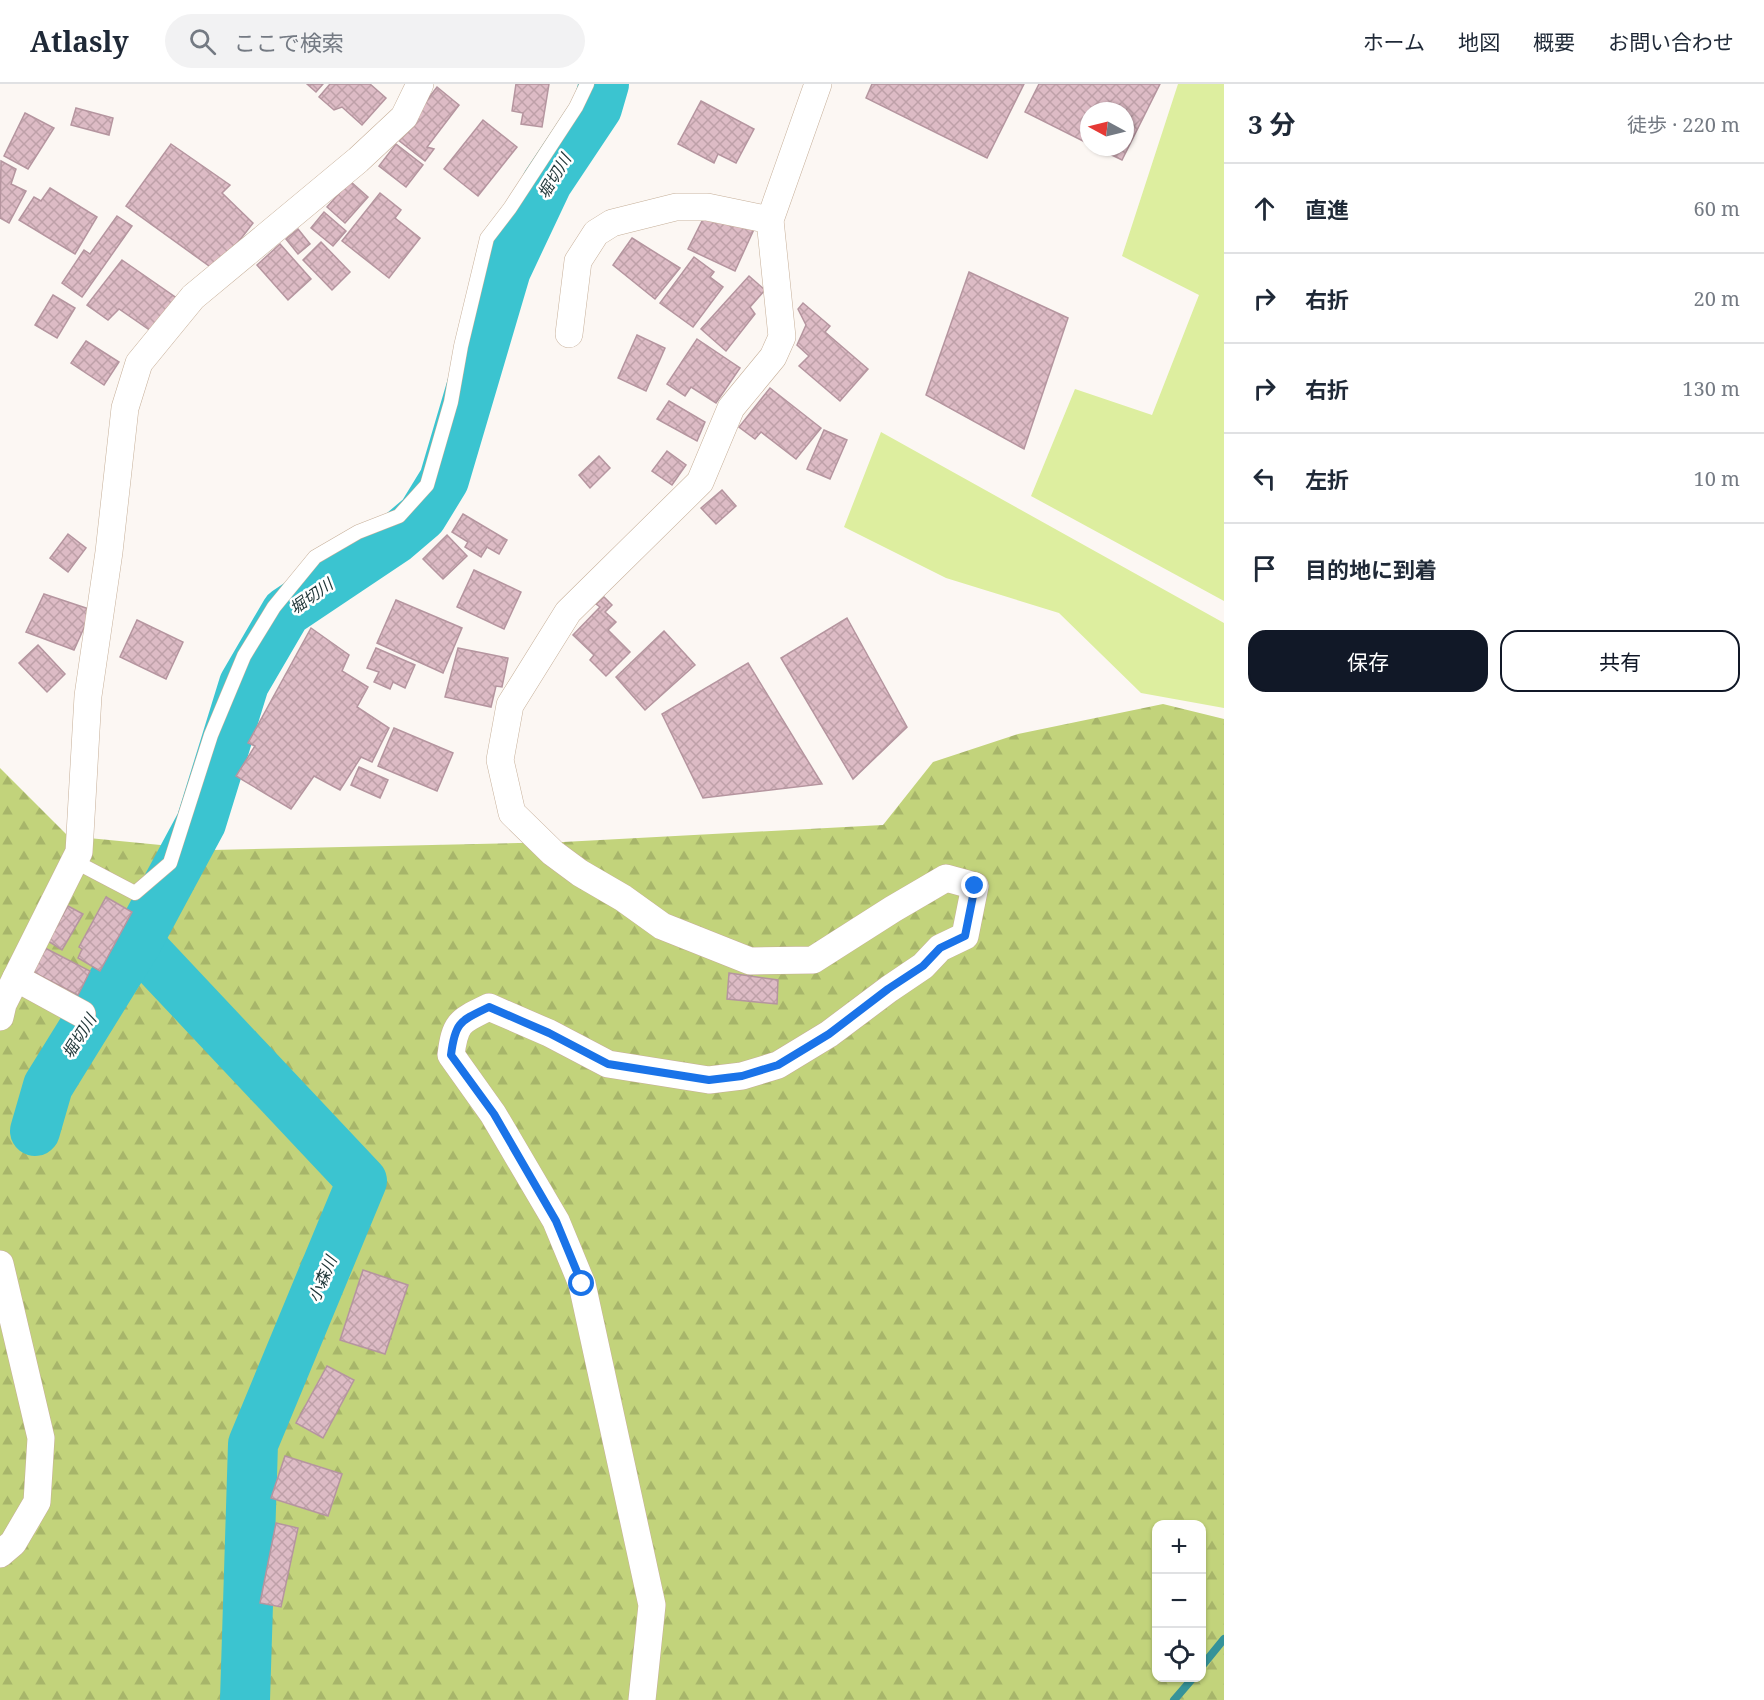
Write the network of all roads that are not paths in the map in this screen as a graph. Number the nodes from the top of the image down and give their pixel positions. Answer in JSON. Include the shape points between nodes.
{"nodes":[{"id":1,"x":420,"y":84,"type":"edge"},
{"id":2,"x":587,"y":84,"type":"edge"},
{"id":3,"x":818,"y":84,"type":"edge"},
{"id":4,"x":770,"y":219,"type":"junction"},
{"id":5,"x":569,"y":334,"type":"dead end"},
{"id":6,"x":74,"y":861,"type":"junction"},
{"id":7,"x":16,"y":978,"type":"junction"},
{"id":8,"x":82,"y":1014,"type":"dead end"},
{"id":9,"x":0,"y":1017,"type":"edge"},
{"id":10,"x":0,"y":1264,"type":"edge"},
{"id":11,"x":0,"y":1554,"type":"edge"},
{"id":12,"x":642,"y":1700,"type":"edge"}],
"edges":[{"from":1,"to":6,"type":"street","via":[[404,117],[193,297],[139,363],[125,408],[88,696],[79,852]]},
{"from":2,"to":6,"type":"lane","via":[[576,107],[487,238],[452,402],[427,485],[399,516],[358,532],[315,556],[274,607],[244,656],[211,735],[170,863],[135,893]]},
{"from":3,"to":4,"type":"street"},
{"from":4,"to":5,"type":"street","via":[[707,207],[676,207],[612,223],[596,233],[578,261]]},
{"from":4,"to":12,"type":"street","via":[[782,337],[773,357],[731,408],[700,482],[568,612],[510,705],[500,760],[512,813],[553,853],[662,926],[750,961],[813,960],[946,878],[975,886],[965,936],[940,948],[923,966],[829,1034],[778,1065],[742,1076],[709,1080],[608,1064],[489,1007],[464,1020],[454,1034],[451,1055],[494,1114],[556,1221],[582,1284],[652,1605]]},
{"from":6,"to":7,"type":"street"},
{"from":7,"to":8,"type":"street"},
{"from":7,"to":9,"type":"street"},
{"from":10,"to":11,"type":"street","via":[[41,1438],[37,1502],[13,1543]]}]}
